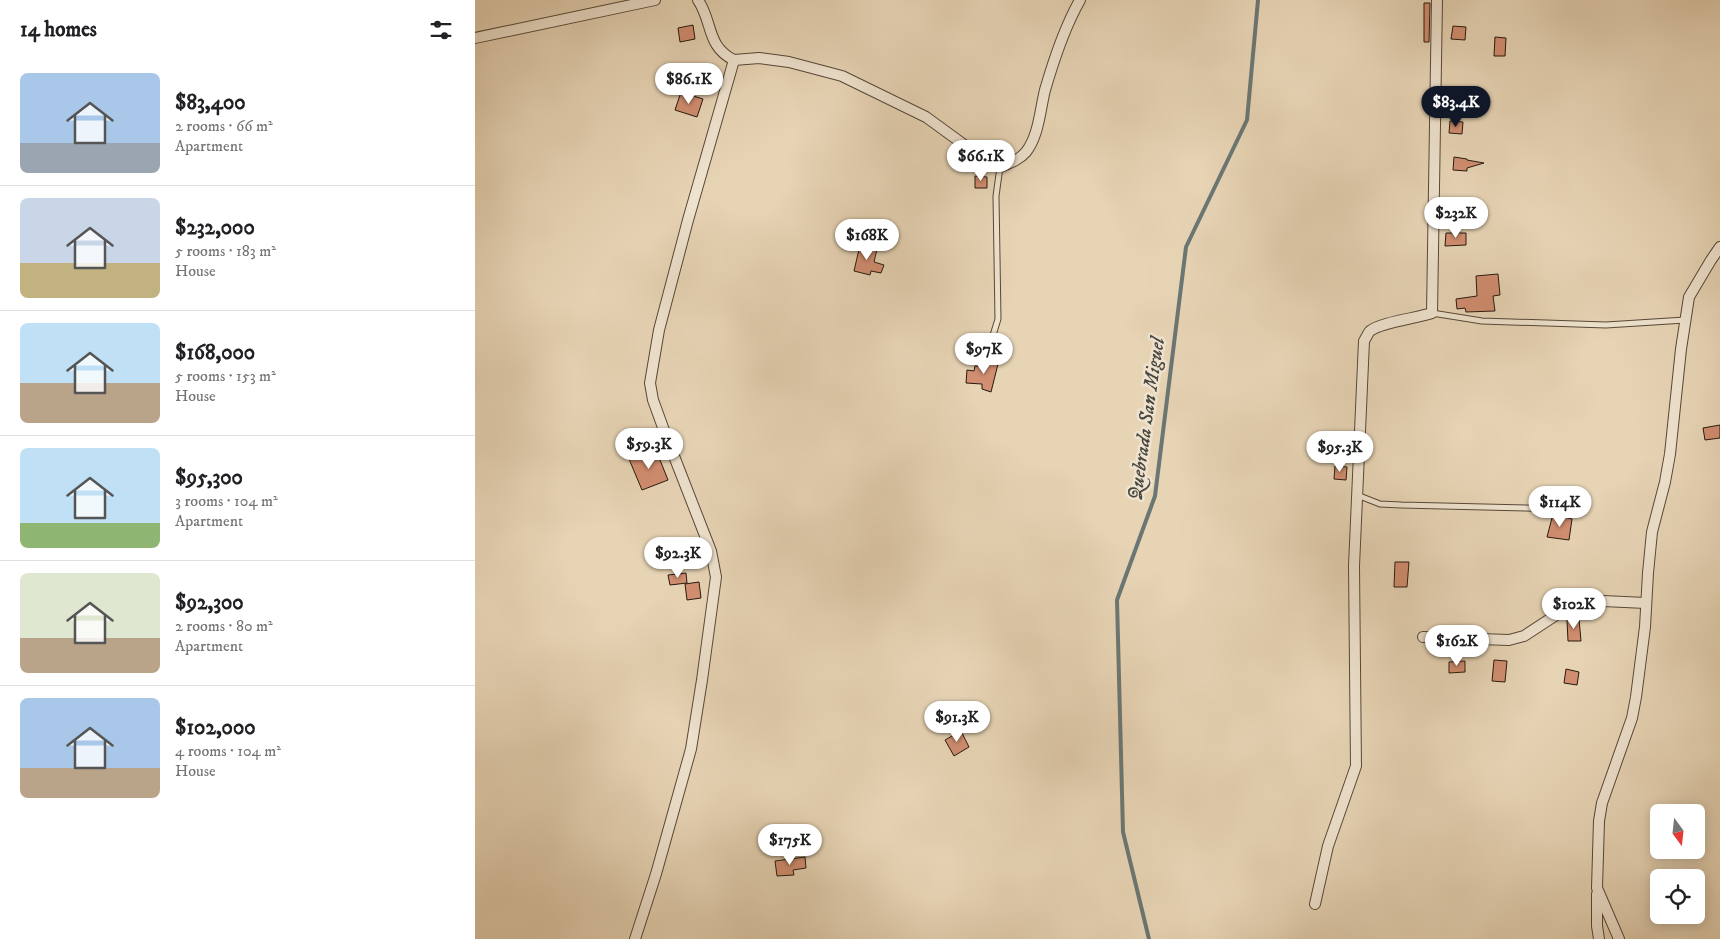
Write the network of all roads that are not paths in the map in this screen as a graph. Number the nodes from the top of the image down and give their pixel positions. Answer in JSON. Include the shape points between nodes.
{"nodes":[{"id":1,"x":655,"y":0,"type":"edge"},
{"id":2,"x":698,"y":0,"type":"edge"},
{"id":3,"x":1080,"y":0,"type":"edge"},
{"id":4,"x":1437,"y":0,"type":"edge"},
{"id":5,"x":475,"y":38,"type":"edge"},
{"id":6,"x":734,"y":60,"type":"junction"},
{"id":7,"x":1000,"y":167,"type":"junction"},
{"id":8,"x":1720,"y":247,"type":"edge"},
{"id":9,"x":1715,"y":260,"type":"edge"},
{"id":10,"x":1433,"y":313,"type":"junction"},
{"id":11,"x":1685,"y":320,"type":"junction"},
{"id":12,"x":979,"y":361,"type":"dead end"},
{"id":13,"x":1357,"y":495,"type":"junction"},
{"id":14,"x":1567,"y":509,"type":"dead end"},
{"id":15,"x":1646,"y":603,"type":"junction"},
{"id":16,"x":1423,"y":637,"type":"dead end"},
{"id":17,"x":1597,"y":888,"type":"junction"},
{"id":18,"x":1315,"y":904,"type":"dead end"},
{"id":19,"x":635,"y":939,"type":"edge"},
{"id":20,"x":1599,"y":939,"type":"edge"},
{"id":21,"x":1619,"y":939,"type":"edge"}],
"edges":[{"from":1,"to":5,"type":"street"},
{"from":2,"to":6,"type":"street","via":[[716,45],[724,55]]},
{"from":3,"to":7,"type":"street","via":[[1068,21],[1045,90],[1034,139],[1016,161]]},
{"from":4,"to":10,"type":"street"},
{"from":6,"to":7,"type":"street","via":[[759,58],[789,62],[843,76],[926,117],[985,160]]},
{"from":6,"to":19,"type":"street","via":[[661,320],[651,383],[653,400],[711,551],[716,577],[691,749]]},
{"from":7,"to":12,"type":"lane","via":[[996,196],[998,319],[990,346]]},
{"from":8,"to":9,"type":"street"},
{"from":9,"to":11,"type":"street","via":[[1689,297]]},
{"from":10,"to":11,"type":"lane","via":[[1482,321],[1606,325]]},
{"from":10,"to":13,"type":"street","via":[[1371,330],[1364,341]]},
{"from":11,"to":15,"type":"street","via":[[1670,454],[1653,532]]},
{"from":13,"to":14,"type":"lane","via":[[1380,504],[1401,506]]},
{"from":13,"to":18,"type":"street","via":[[1354,566],[1356,766],[1328,846]]},
{"from":15,"to":16,"type":"street","via":[[1603,601],[1573,604],[1524,636],[1509,640]]},
{"from":15,"to":17,"type":"street","via":[[1632,718],[1602,803]]},
{"from":17,"to":20,"type":"street"},
{"from":17,"to":21,"type":"street"}]}
